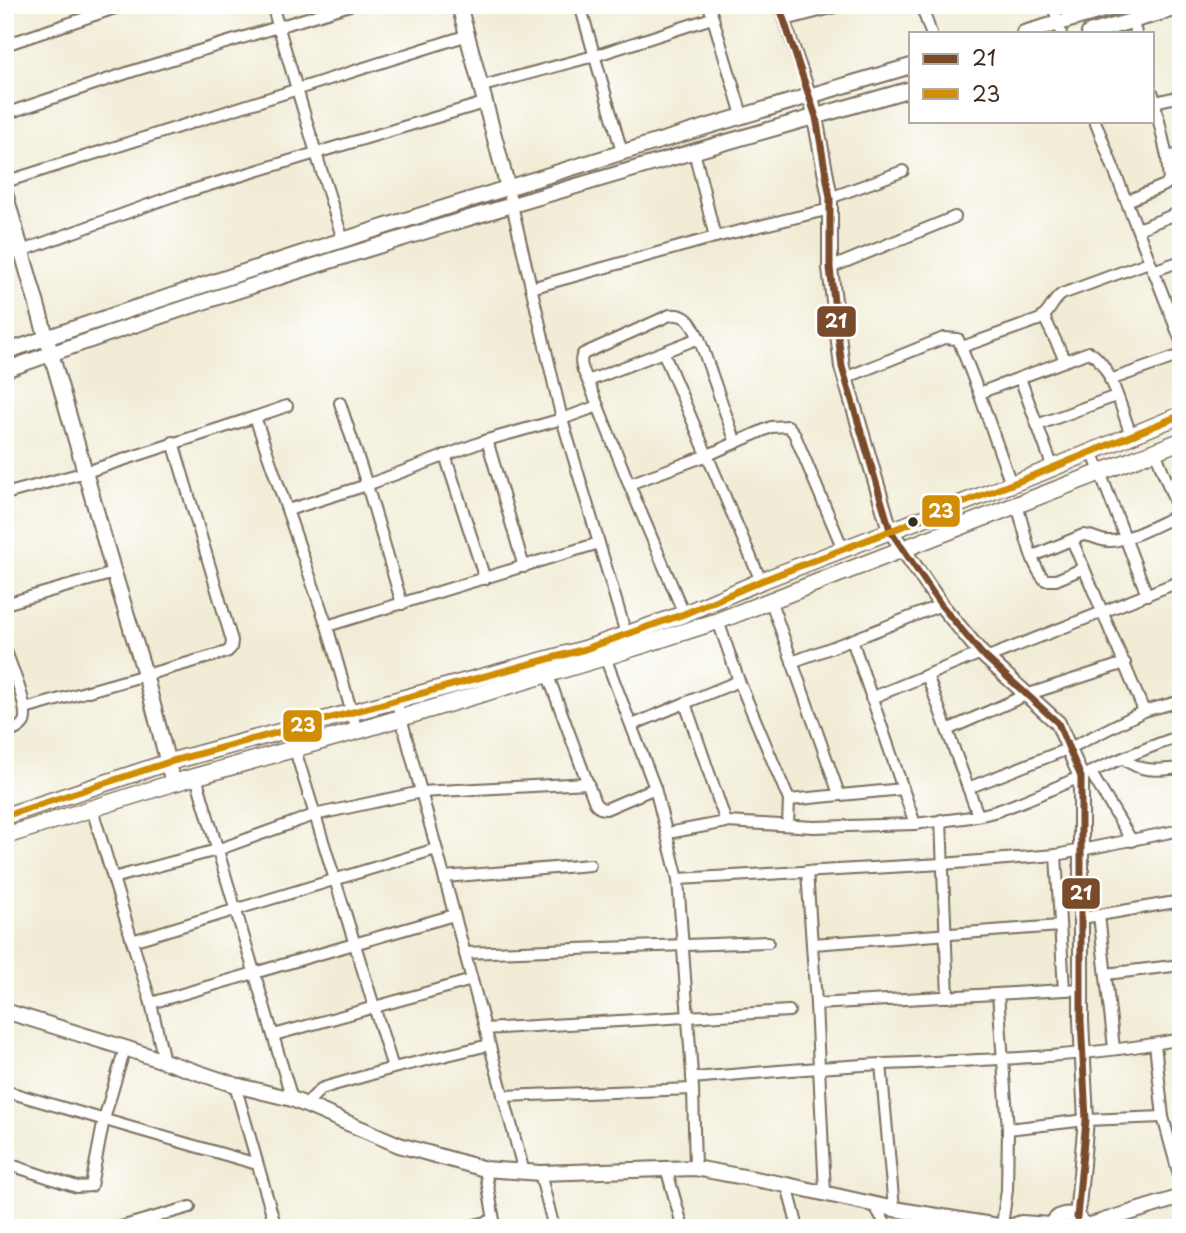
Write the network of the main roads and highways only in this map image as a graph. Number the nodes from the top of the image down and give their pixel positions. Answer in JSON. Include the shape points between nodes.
{"nodes":[{"id":1,"x":1181,"y":415,"type":"edge"},
{"id":2,"x":1181,"y":441,"type":"edge"},
{"id":3,"x":5,"y":816,"type":"edge"},
{"id":4,"x":5,"y":836,"type":"edge"}],
"edges":[{"from":1,"to":3,"type":"main road","via":[[684,614],[585,649],[169,762]]},
{"from":2,"to":4,"type":"main road","via":[[718,621]]}]}
